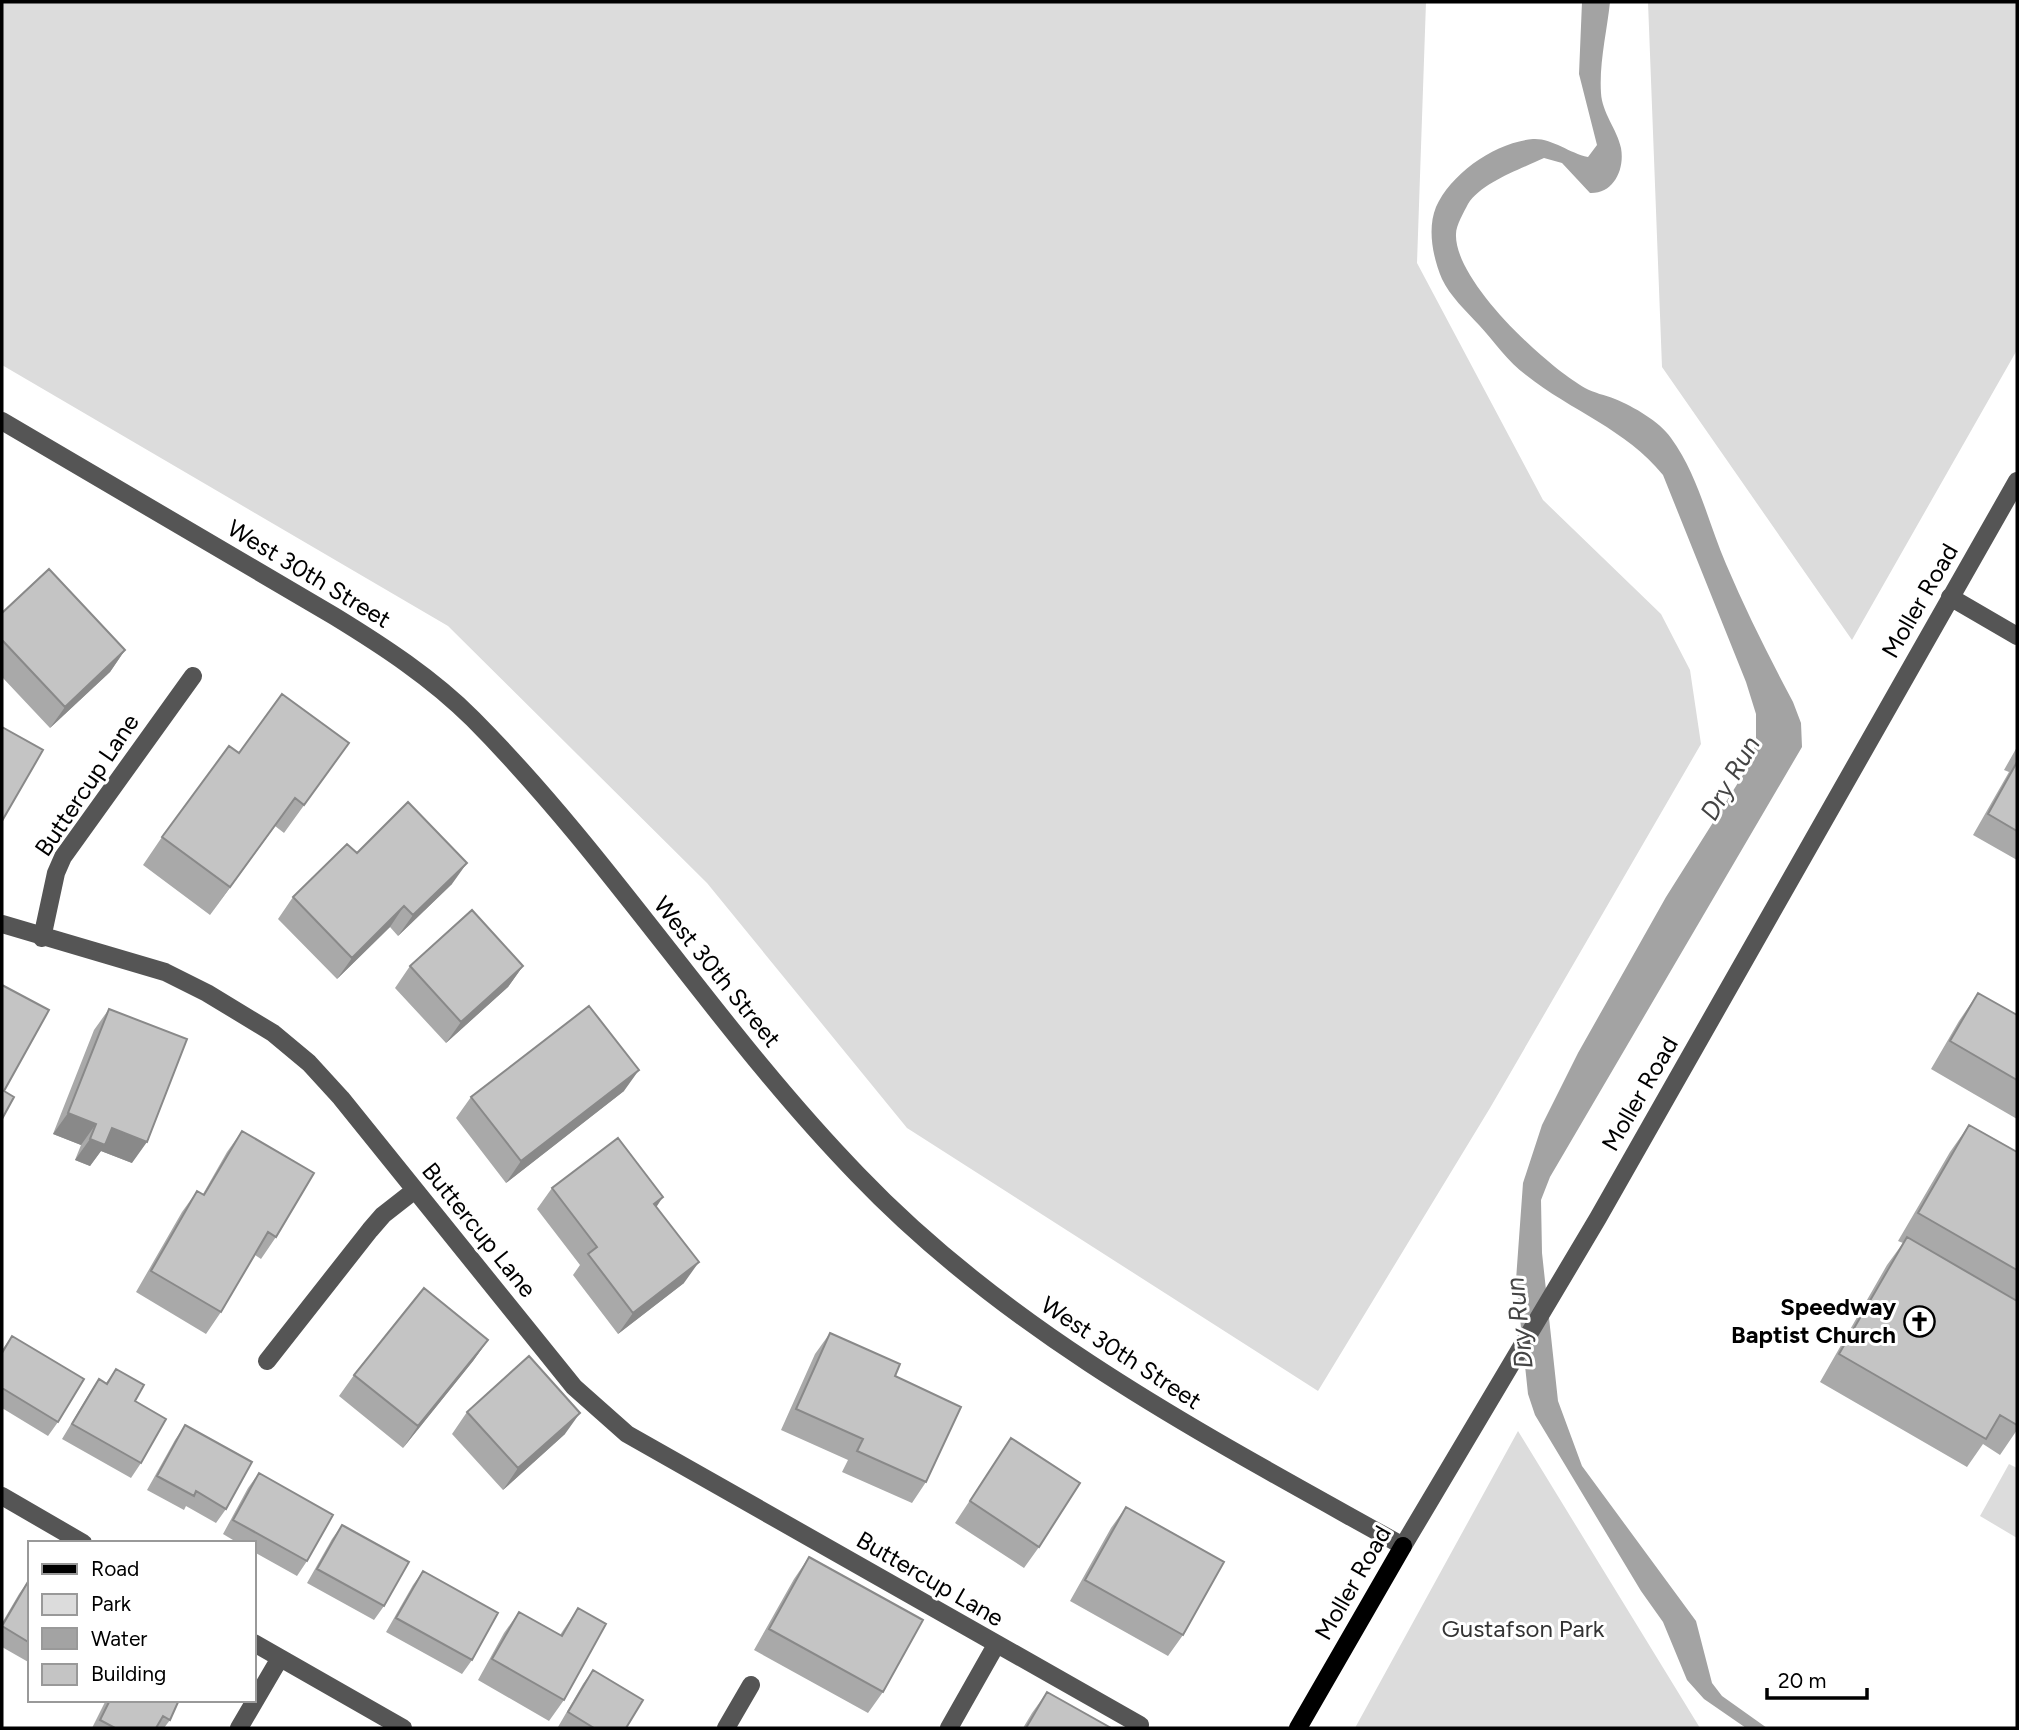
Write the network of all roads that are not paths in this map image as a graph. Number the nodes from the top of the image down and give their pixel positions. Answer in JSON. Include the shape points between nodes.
{"nodes":[{"id":1,"x":3,"y":424,"type":"edge"},
{"id":2,"x":2017,"y":481,"type":"edge"},
{"id":3,"x":1950,"y":597,"type":"junction"},
{"id":4,"x":2017,"y":636,"type":"edge"},
{"id":5,"x":192,"y":676,"type":"dead end"},
{"id":6,"x":2,"y":924,"type":"edge"},
{"id":7,"x":42,"y":938,"type":"junction"},
{"id":8,"x":415,"y":1190,"type":"junction"},
{"id":9,"x":267,"y":1361,"type":"dead end"},
{"id":10,"x":2,"y":1496,"type":"edge"},
{"id":11,"x":80,"y":1541,"type":"edge"},
{"id":12,"x":1403,"y":1546,"type":"junction"},
{"id":13,"x":256,"y":1644,"type":"edge"},
{"id":14,"x":996,"y":1645,"type":"junction"},
{"id":15,"x":280,"y":1658,"type":"junction"},
{"id":16,"x":751,"y":1685,"type":"dead end"},
{"id":17,"x":256,"y":1699,"type":"edge"},
{"id":18,"x":254,"y":1702,"type":"edge"},
{"id":19,"x":1140,"y":1725,"type":"dead end"},
{"id":20,"x":239,"y":1728,"type":"edge"},
{"id":21,"x":402,"y":1728,"type":"edge"},
{"id":22,"x":726,"y":1728,"type":"edge"},
{"id":23,"x":948,"y":1728,"type":"edge"},
{"id":24,"x":1298,"y":1728,"type":"edge"}],
"edges":[{"from":1,"to":12,"type":"street","name":"West 30th Street","via":[[334,616],[425,678],[527,775],[790,1104],[933,1247],[1082,1361]]},
{"from":2,"to":3,"type":"street","name":"Moller Road"},
{"from":3,"to":4,"type":"street"},
{"from":3,"to":12,"type":"street","name":"Moller Road","via":[[1598,1218]]},
{"from":5,"to":7,"type":"street","name":"Buttercup Lane","via":[[62,857]]},
{"from":6,"to":7,"type":"street"},
{"from":7,"to":8,"type":"street","name":"Buttercup Lane","via":[[165,972],[273,1033],[331,1086]]},
{"from":8,"to":9,"type":"street","via":[[370,1230]]},
{"from":8,"to":14,"type":"street","name":"Buttercup Lane","via":[[574,1387],[627,1434]]},
{"from":10,"to":11,"type":"street"},
{"from":12,"to":24,"type":"main road","name":"Moller Road"},
{"from":13,"to":15,"type":"street"},
{"from":14,"to":19,"type":"street","name":"Buttercup Lane"},
{"from":14,"to":23,"type":"street"},
{"from":15,"to":17,"type":"street"},
{"from":15,"to":21,"type":"street"},
{"from":16,"to":22,"type":"street"},
{"from":18,"to":20,"type":"street"}]}
